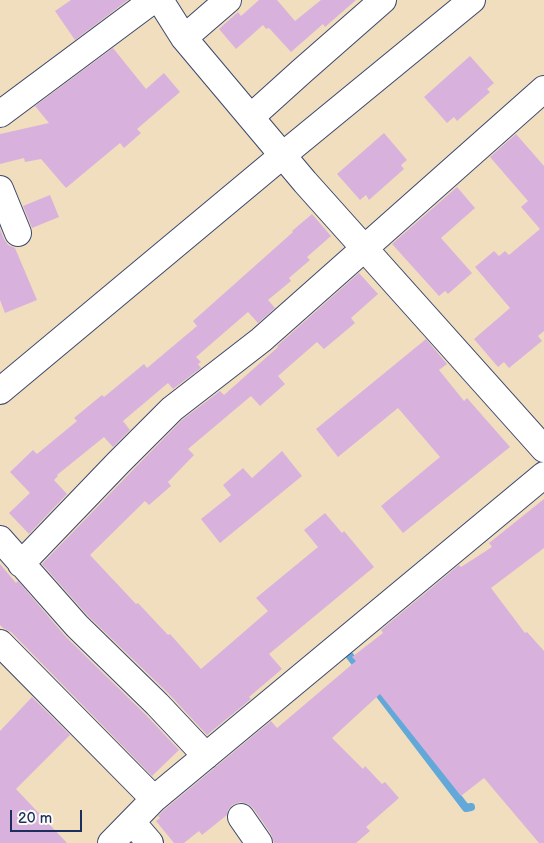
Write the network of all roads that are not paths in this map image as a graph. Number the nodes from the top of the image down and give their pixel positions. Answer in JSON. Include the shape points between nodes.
{"nodes":[{"id":1,"x":153,"y":0,"type":"edge"},
{"id":2,"x":160,"y":0,"type":"edge"},
{"id":3,"x":228,"y":0,"type":"edge"},
{"id":4,"x":383,"y":0,"type":"edge"},
{"id":5,"x":472,"y":0,"type":"edge"},
{"id":6,"x":184,"y":38,"type":"junction"},
{"id":7,"x":544,"y":89,"type":"edge"},
{"id":8,"x":0,"y":114,"type":"edge"},
{"id":9,"x":251,"y":117,"type":"junction"},
{"id":10,"x":283,"y":155,"type":"junction"},
{"id":11,"x":0,"y":189,"type":"edge"},
{"id":12,"x":18,"y":233,"type":"dead end"},
{"id":13,"x":365,"y":248,"type":"junction"},
{"id":14,"x":0,"y":391,"type":"edge"},
{"id":15,"x":544,"y":450,"type":"edge"},
{"id":16,"x":544,"y":475,"type":"edge"},
{"id":17,"x":0,"y":539,"type":"edge"},
{"id":18,"x":21,"y":564,"type":"junction"},
{"id":19,"x":0,"y":643,"type":"edge"},
{"id":20,"x":206,"y":756,"type":"junction"},
{"id":21,"x":154,"y":799,"type":"junction"},
{"id":22,"x":241,"y":817,"type":"dead end"},
{"id":23,"x":132,"y":822,"type":"junction"},
{"id":24,"x":111,"y":843,"type":"edge"},
{"id":25,"x":150,"y":843,"type":"edge"},
{"id":26,"x":259,"y":843,"type":"edge"}],
"edges":[{"from":1,"to":8,"type":"street"},
{"from":2,"to":6,"type":"street"},
{"from":3,"to":6,"type":"street"},
{"from":4,"to":9,"type":"street"},
{"from":5,"to":10,"type":"street"},
{"from":6,"to":9,"type":"street"},
{"from":7,"to":13,"type":"street"},
{"from":9,"to":10,"type":"street"},
{"from":10,"to":13,"type":"street"},
{"from":10,"to":14,"type":"street"},
{"from":11,"to":12,"type":"street"},
{"from":13,"to":15,"type":"street"},
{"from":13,"to":18,"type":"street","via":[[261,340],[172,409]]},
{"from":16,"to":20,"type":"street"},
{"from":17,"to":18,"type":"street"},
{"from":18,"to":20,"type":"street","via":[[77,626]]},
{"from":19,"to":21,"type":"street"},
{"from":20,"to":21,"type":"street"},
{"from":21,"to":23,"type":"street"},
{"from":22,"to":26,"type":"street"},
{"from":23,"to":24,"type":"street"},
{"from":23,"to":25,"type":"street"}]}
